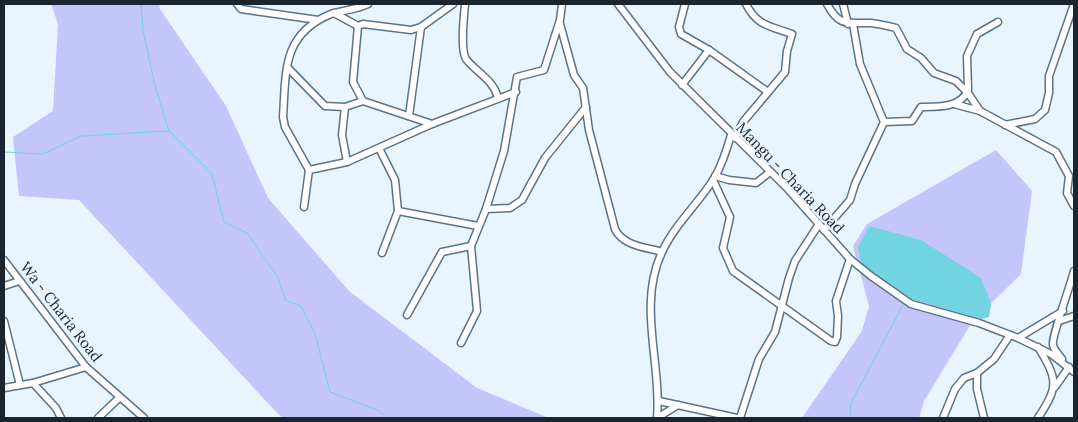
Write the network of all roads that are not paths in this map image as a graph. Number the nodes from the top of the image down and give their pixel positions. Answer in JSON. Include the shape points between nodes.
{"nodes":[{"id":1,"x":237,"y":4,"type":"edge"},
{"id":2,"x":368,"y":4,"type":"edge"},
{"id":3,"x":452,"y":4,"type":"edge"},
{"id":4,"x":465,"y":4,"type":"edge"},
{"id":5,"x":562,"y":4,"type":"edge"},
{"id":6,"x":618,"y":4,"type":"edge"},
{"id":7,"x":685,"y":4,"type":"edge"},
{"id":8,"x":746,"y":4,"type":"edge"},
{"id":9,"x":827,"y":4,"type":"edge"},
{"id":10,"x":843,"y":4,"type":"edge"},
{"id":11,"x":1074,"y":4,"type":"edge"},
{"id":12,"x":334,"y":13,"type":"junction"},
{"id":13,"x":318,"y":20,"type":"junction"},
{"id":14,"x":560,"y":20,"type":"junction"},
{"id":15,"x":998,"y":22,"type":"dead end"},
{"id":16,"x":851,"y":24,"type":"junction"},
{"id":17,"x":358,"y":26,"type":"junction"},
{"id":18,"x":421,"y":27,"type":"junction"},
{"id":19,"x":709,"y":50,"type":"junction"},
{"id":20,"x":288,"y":68,"type":"junction"},
{"id":21,"x":682,"y":85,"type":"junction"},
{"id":22,"x":516,"y":92,"type":"junction"},
{"id":23,"x":768,"y":92,"type":"junction"},
{"id":24,"x":968,"y":92,"type":"junction"},
{"id":25,"x":498,"y":98,"type":"junction"},
{"id":26,"x":363,"y":101,"type":"junction"},
{"id":27,"x":954,"y":104,"type":"junction"},
{"id":28,"x":586,"y":106,"type":"junction"},
{"id":29,"x":345,"y":107,"type":"junction"},
{"id":30,"x":980,"y":111,"type":"junction"},
{"id":31,"x":409,"y":116,"type":"junction"},
{"id":32,"x":884,"y":122,"type":"junction"},
{"id":33,"x":432,"y":124,"type":"junction"},
{"id":34,"x":1005,"y":125,"type":"junction"},
{"id":35,"x":733,"y":136,"type":"junction"},
{"id":36,"x":379,"y":148,"type":"junction"},
{"id":37,"x":347,"y":162,"type":"junction"},
{"id":38,"x":309,"y":170,"type":"junction"},
{"id":39,"x":770,"y":172,"type":"junction"},
{"id":40,"x":714,"y":178,"type":"junction"},
{"id":41,"x":1074,"y":206,"type":"edge"},
{"id":42,"x":304,"y":207,"type":"dead end"},
{"id":43,"x":486,"y":209,"type":"junction"},
{"id":44,"x":398,"y":211,"type":"junction"},
{"id":45,"x":819,"y":224,"type":"junction"},
{"id":46,"x":478,"y":226,"type":"junction"},
{"id":47,"x":824,"y":230,"type":"junction"},
{"id":48,"x":471,"y":246,"type":"junction"},
{"id":49,"x":662,"y":252,"type":"junction"},
{"id":50,"x":382,"y":253,"type":"dead end"},
{"id":51,"x":850,"y":259,"type":"junction"},
{"id":52,"x":4,"y":260,"type":"edge"},
{"id":53,"x":1074,"y":271,"type":"edge"},
{"id":54,"x":19,"y":281,"type":"junction"},
{"id":55,"x":4,"y":286,"type":"edge"},
{"id":56,"x":1073,"y":288,"type":"edge"},
{"id":57,"x":1074,"y":299,"type":"edge"},
{"id":58,"x":1066,"y":302,"type":"junction"},
{"id":59,"x":782,"y":306,"type":"junction"},
{"id":60,"x":1063,"y":311,"type":"junction"},
{"id":61,"x":407,"y":315,"type":"dead end"},
{"id":62,"x":1074,"y":316,"type":"edge"},
{"id":63,"x":4,"y":321,"type":"edge"},
{"id":64,"x":1059,"y":321,"type":"junction"},
{"id":65,"x":1010,"y":335,"type":"junction"},
{"id":66,"x":1018,"y":338,"type":"junction"},
{"id":67,"x":461,"y":343,"type":"dead end"},
{"id":68,"x":1038,"y":346,"type":"junction"},
{"id":69,"x":86,"y":367,"type":"junction"},
{"id":70,"x":1069,"y":367,"type":"edge"},
{"id":71,"x":977,"y":373,"type":"junction"},
{"id":72,"x":33,"y":383,"type":"junction"},
{"id":73,"x":20,"y":385,"type":"junction"},
{"id":74,"x":1054,"y":387,"type":"junction"},
{"id":75,"x":4,"y":388,"type":"edge"},
{"id":76,"x":120,"y":397,"type":"junction"},
{"id":77,"x":659,"y":401,"type":"junction"},
{"id":78,"x":678,"y":405,"type":"junction"},
{"id":79,"x":61,"y":418,"type":"edge"},
{"id":80,"x":98,"y":418,"type":"edge"},
{"id":81,"x":144,"y":418,"type":"edge"},
{"id":82,"x":657,"y":418,"type":"edge"},
{"id":83,"x":738,"y":418,"type":"edge"},
{"id":84,"x":943,"y":418,"type":"edge"},
{"id":85,"x":984,"y":418,"type":"edge"},
{"id":86,"x":1038,"y":418,"type":"edge"}],
"edges":[{"from":1,"to":13,"type":"street","via":[[241,9]]},
{"from":2,"to":12,"type":"street"},
{"from":3,"to":18,"type":"street"},
{"from":4,"to":25,"type":"street","via":[[465,57],[491,83]]},
{"from":5,"to":14,"type":"street"},
{"from":6,"to":21,"type":"street","name":"Mangu - Charia Road"},
{"from":7,"to":19,"type":"street","via":[[679,31]]},
{"from":8,"to":23,"type":"street","via":[[758,21],[792,34],[787,51],[787,69]]},
{"from":9,"to":16,"type":"street","via":[[837,18]]},
{"from":10,"to":16,"type":"street"},
{"from":11,"to":34,"type":"street","via":[[1049,76],[1045,110],[1035,119]]},
{"from":12,"to":13,"type":"street"},
{"from":12,"to":17,"type":"street"},
{"from":13,"to":20,"type":"street","via":[[294,43]]},
{"from":14,"to":22,"type":"street","via":[[544,70],[519,75]]},
{"from":14,"to":28,"type":"street","via":[[574,75],[583,88]]},
{"from":15,"to":24,"type":"street","via":[[977,34],[967,56]]},
{"from":16,"to":24,"type":"street","via":[[873,23],[896,28],[908,49],[934,73],[956,81]]},
{"from":16,"to":32,"type":"street","via":[[860,64]]},
{"from":17,"to":18,"type":"street","via":[[412,30]]},
{"from":17,"to":26,"type":"street","via":[[353,82]]},
{"from":18,"to":31,"type":"street"},
{"from":19,"to":21,"type":"street"},
{"from":19,"to":23,"type":"street"},
{"from":20,"to":29,"type":"street","via":[[325,106]]},
{"from":20,"to":38,"type":"street","via":[[284,122]]},
{"from":21,"to":35,"type":"street","name":"Mangu - Charia Road"},
{"from":22,"to":25,"type":"street"},
{"from":22,"to":43,"type":"street","via":[[504,151]]},
{"from":23,"to":35,"type":"street"},
{"from":24,"to":27,"type":"street"},
{"from":24,"to":30,"type":"street"},
{"from":25,"to":33,"type":"street"},
{"from":26,"to":29,"type":"street"},
{"from":26,"to":31,"type":"street"},
{"from":27,"to":30,"type":"street"},
{"from":27,"to":32,"type":"street","via":[[922,107],[912,121]]},
{"from":28,"to":43,"type":"street","via":[[545,158],[522,200],[510,208]]},
{"from":28,"to":49,"type":"street","via":[[589,130],[619,237],[625,242]]},
{"from":29,"to":37,"type":"street","via":[[342,136]]},
{"from":30,"to":34,"type":"street"},
{"from":31,"to":33,"type":"street"},
{"from":32,"to":47,"type":"street","via":[[850,200]]},
{"from":33,"to":36,"type":"street"},
{"from":34,"to":41,"type":"street","via":[[1056,152],[1069,176],[1066,192]]},
{"from":35,"to":39,"type":"street","name":"Mangu - Charia Road"},
{"from":35,"to":40,"type":"street"},
{"from":36,"to":37,"type":"street"},
{"from":36,"to":44,"type":"street","via":[[395,180]]},
{"from":37,"to":38,"type":"street"},
{"from":38,"to":42,"type":"street"},
{"from":39,"to":40,"type":"street","via":[[756,183]]},
{"from":39,"to":45,"type":"street","name":"Mangu - Charia Road"},
{"from":40,"to":49,"type":"street"},
{"from":40,"to":59,"type":"street","via":[[730,217],[723,248],[734,272]]},
{"from":43,"to":46,"type":"street"},
{"from":44,"to":46,"type":"street"},
{"from":44,"to":50,"type":"street"},
{"from":45,"to":47,"type":"street","name":"Mangu - Charia Road"},
{"from":45,"to":59,"type":"street","via":[[795,261]]},
{"from":46,"to":48,"type":"street"},
{"from":47,"to":51,"type":"street","name":"Mangu - Charia Road"},
{"from":48,"to":61,"type":"street","via":[[442,252]]},
{"from":48,"to":67,"type":"street","via":[[477,311]]},
{"from":49,"to":77,"type":"street","via":[[654,278],[651,305]]},
{"from":51,"to":59,"type":"street","via":[[837,297],[837,338],[834,342]]},
{"from":51,"to":65,"type":"street","name":"Mangu - Charia Road","via":[[911,304]]},
{"from":52,"to":54,"type":"street","name":"Wa - Charia Road"},
{"from":53,"to":56,"type":"street"},
{"from":54,"to":55,"type":"street"},
{"from":54,"to":69,"type":"street","name":"Wa - Charia Road"},
{"from":56,"to":58,"type":"street"},
{"from":57,"to":58,"type":"street"},
{"from":58,"to":60,"type":"street"},
{"from":59,"to":83,"type":"street","via":[[775,332],[759,359]]},
{"from":60,"to":64,"type":"street"},
{"from":60,"to":66,"type":"street"},
{"from":62,"to":64,"type":"street"},
{"from":63,"to":73,"type":"street"},
{"from":64,"to":70,"type":"street","via":[[1052,344]]},
{"from":65,"to":66,"type":"street","name":"Mangu - Charia Road"},
{"from":65,"to":71,"type":"street","via":[[994,359]]},
{"from":66,"to":68,"type":"street","name":"Mangu - Charia Road"},
{"from":68,"to":70,"type":"street","name":"Mangu - Charia Road"},
{"from":68,"to":74,"type":"street","via":[[1053,375]]},
{"from":69,"to":72,"type":"street"},
{"from":69,"to":76,"type":"street","name":"Wa - Charia Road"},
{"from":70,"to":74,"type":"street"},
{"from":71,"to":84,"type":"street","via":[[964,378],[955,389]]},
{"from":71,"to":85,"type":"street"},
{"from":72,"to":73,"type":"street"},
{"from":72,"to":79,"type":"street"},
{"from":73,"to":75,"type":"street"},
{"from":74,"to":86,"type":"street"},
{"from":76,"to":80,"type":"street"},
{"from":76,"to":81,"type":"street","name":"Wa - Charia Road"},
{"from":77,"to":78,"type":"street"},
{"from":77,"to":82,"type":"street"},
{"from":78,"to":82,"type":"street"},
{"from":78,"to":83,"type":"street"}]}
